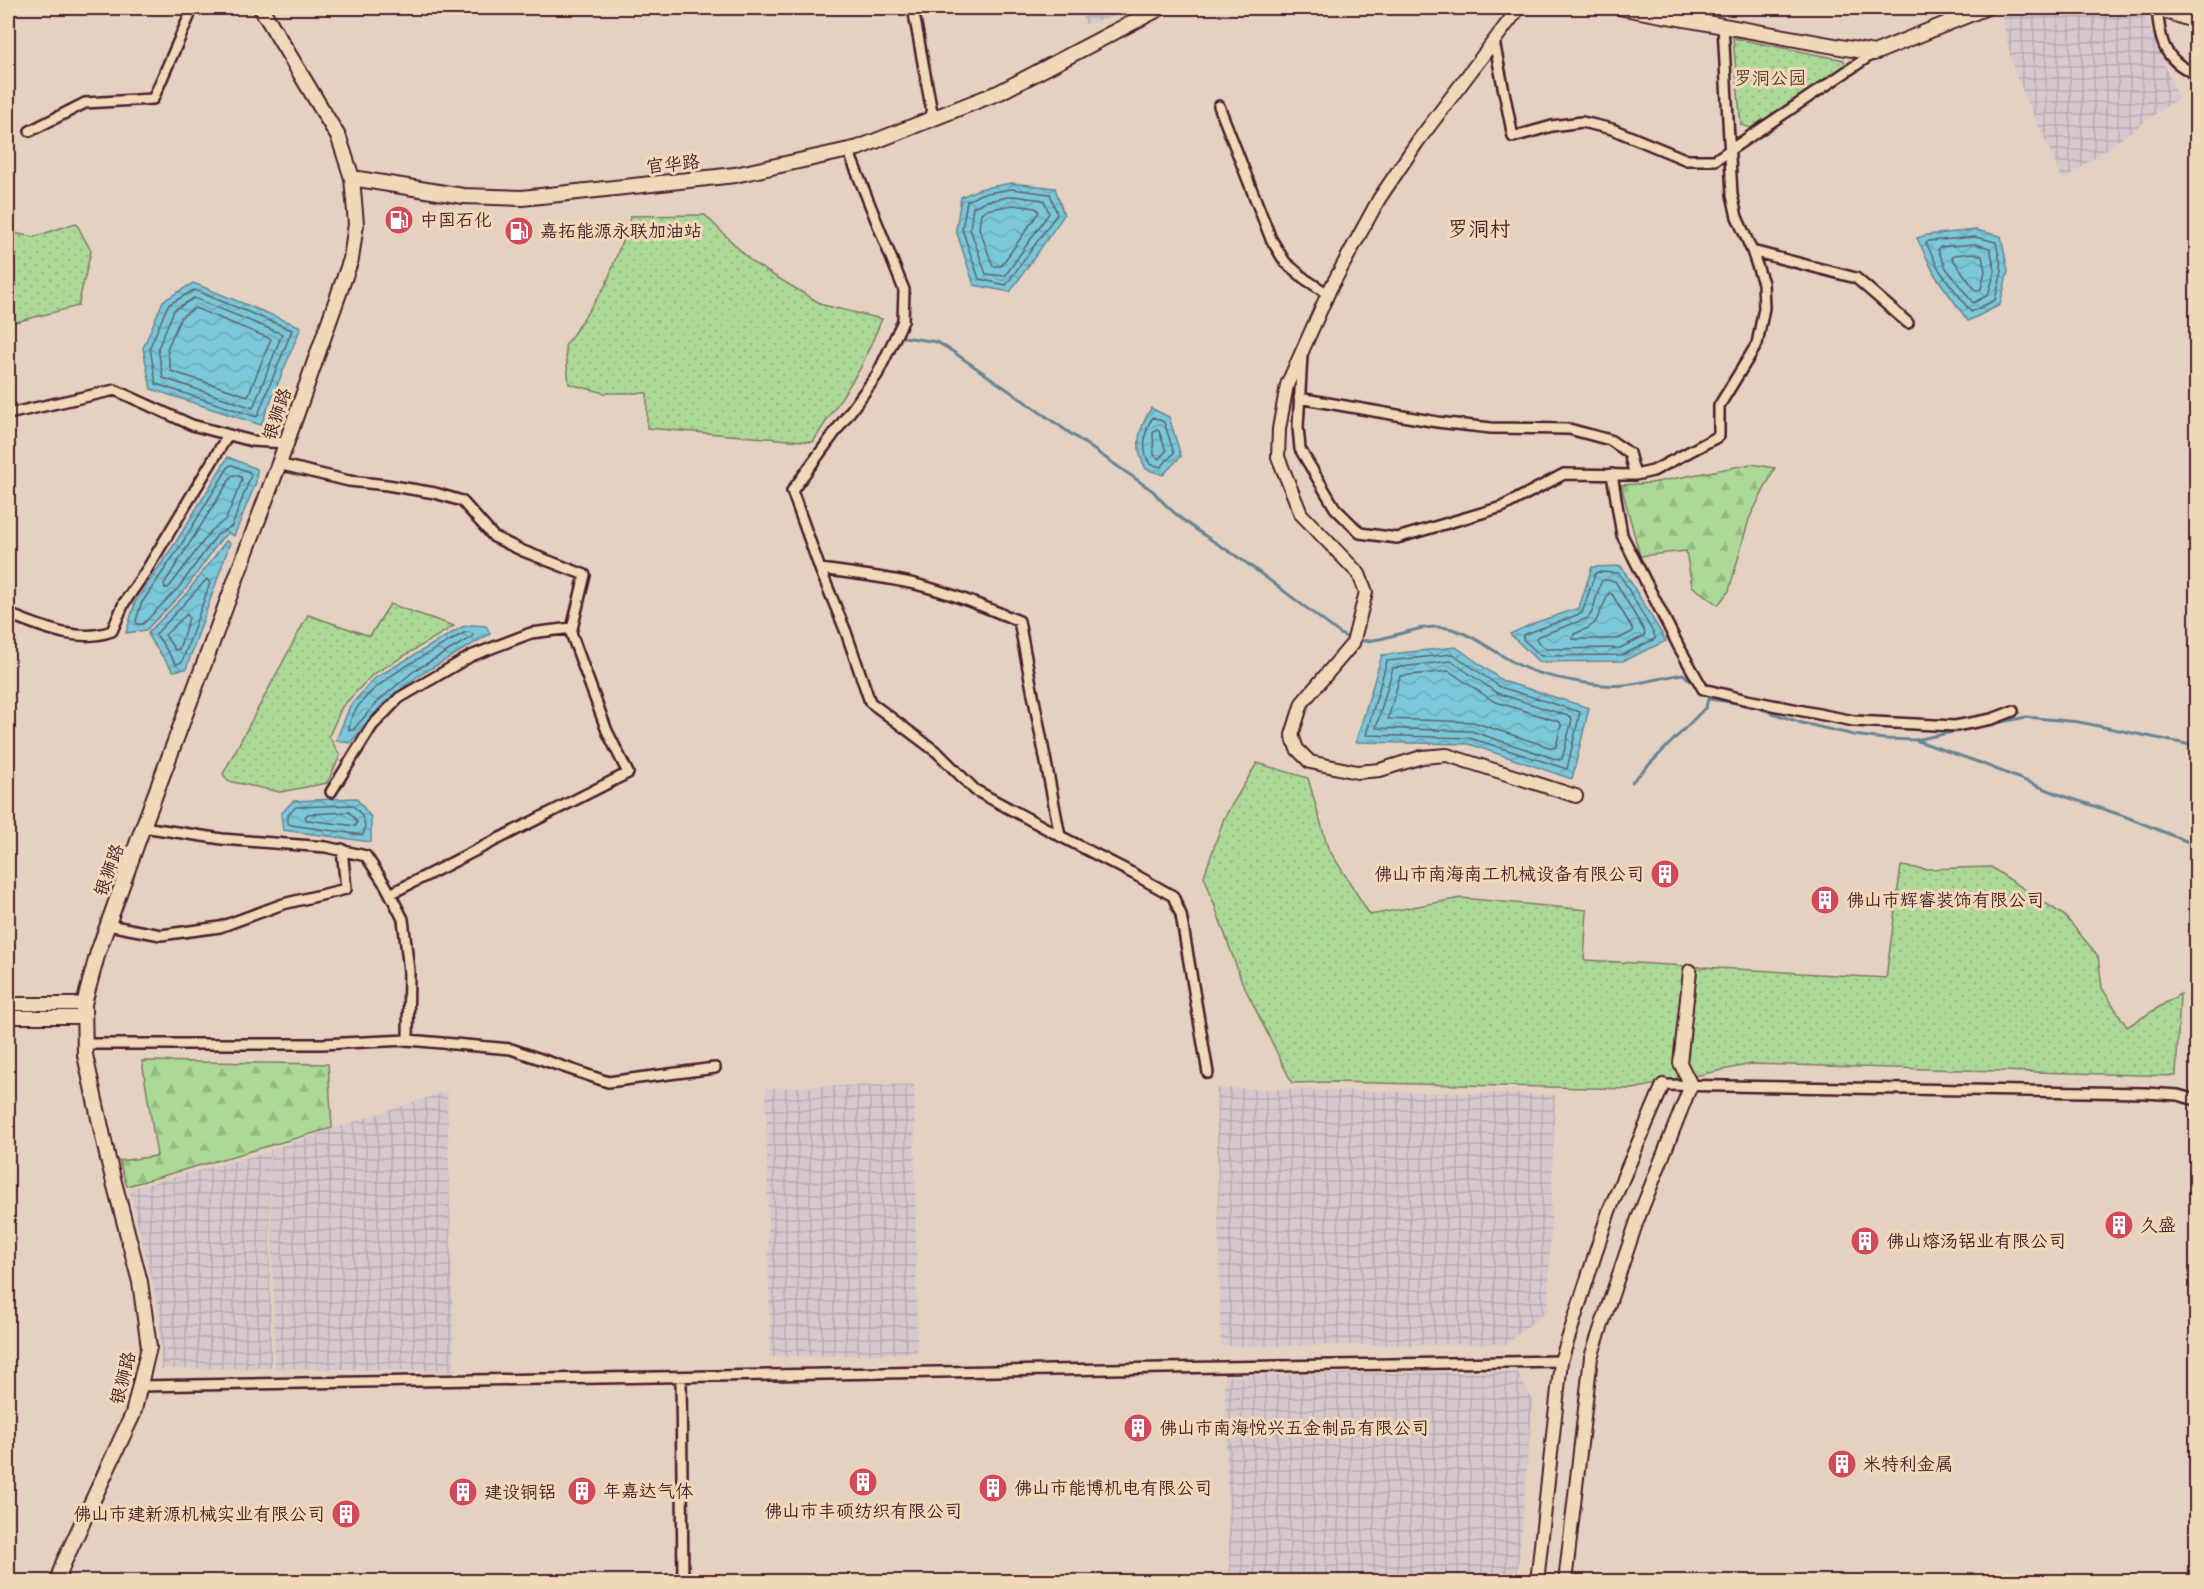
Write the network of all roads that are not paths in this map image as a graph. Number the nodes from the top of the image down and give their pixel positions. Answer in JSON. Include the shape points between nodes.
{"nodes":[{"id":1,"x":191,"y":8,"type":"edge"},
{"id":2,"x":261,"y":8,"type":"edge"},
{"id":3,"x":913,"y":8,"type":"edge"},
{"id":4,"x":1160,"y":8,"type":"edge"},
{"id":5,"x":1519,"y":8,"type":"edge"},
{"id":6,"x":1630,"y":8,"type":"edge"},
{"id":7,"x":1984,"y":8,"type":"edge"},
{"id":8,"x":2157,"y":8,"type":"edge"},
{"id":9,"x":1960,"y":12,"type":"edge"},
{"id":10,"x":2196,"y":21,"type":"edge"},
{"id":11,"x":1723,"y":26,"type":"junction"},
{"id":12,"x":1494,"y":40,"type":"junction"},
{"id":13,"x":1874,"y":53,"type":"junction"},
{"id":14,"x":2196,"y":74,"type":"edge"},
{"id":15,"x":1219,"y":106,"type":"dead end"},
{"id":16,"x":933,"y":118,"type":"junction"},
{"id":17,"x":30,"y":131,"type":"dead end"},
{"id":18,"x":1730,"y":149,"type":"junction"},
{"id":19,"x":848,"y":150,"type":"junction"},
{"id":20,"x":352,"y":178,"type":"junction"},
{"id":21,"x":1752,"y":251,"type":"junction"},
{"id":22,"x":1328,"y":294,"type":"junction"},
{"id":23,"x":1908,"y":323,"type":"dead end"},
{"id":24,"x":1302,"y":352,"type":"junction"},
{"id":25,"x":1299,"y":398,"type":"junction"},
{"id":26,"x":8,"y":414,"type":"edge"},
{"id":27,"x":228,"y":435,"type":"junction"},
{"id":28,"x":286,"y":443,"type":"junction"},
{"id":29,"x":278,"y":464,"type":"junction"},
{"id":30,"x":1612,"y":474,"type":"junction"},
{"id":31,"x":1635,"y":475,"type":"junction"},
{"id":32,"x":820,"y":569,"type":"junction"},
{"id":33,"x":8,"y":614,"type":"edge"},
{"id":34,"x":572,"y":628,"type":"junction"},
{"id":35,"x":2013,"y":711,"type":"dead end"},
{"id":36,"x":331,"y":792,"type":"dead end"},
{"id":37,"x":1576,"y":796,"type":"dead end"},
{"id":38,"x":143,"y":827,"type":"junction"},
{"id":39,"x":1060,"y":836,"type":"junction"},
{"id":40,"x":342,"y":849,"type":"junction"},
{"id":41,"x":390,"y":894,"type":"junction"},
{"id":42,"x":108,"y":925,"type":"junction"},
{"id":43,"x":1690,"y":971,"type":"dead end"},
{"id":44,"x":8,"y":1004,"type":"edge"},
{"id":45,"x":83,"y":1011,"type":"junction"},
{"id":46,"x":8,"y":1017,"type":"edge"},
{"id":47,"x":408,"y":1040,"type":"junction"},
{"id":48,"x":84,"y":1044,"type":"junction"},
{"id":49,"x":715,"y":1068,"type":"dead end"},
{"id":50,"x":1208,"y":1073,"type":"dead end"},
{"id":51,"x":1663,"y":1085,"type":"joint"},
{"id":52,"x":1691,"y":1085,"type":"junction"},
{"id":53,"x":2196,"y":1100,"type":"edge"},
{"id":54,"x":1562,"y":1361,"type":"junction"},
{"id":55,"x":681,"y":1377,"type":"junction"},
{"id":56,"x":140,"y":1386,"type":"junction"},
{"id":57,"x":57,"y":1581,"type":"edge"},
{"id":58,"x":683,"y":1581,"type":"edge"},
{"id":59,"x":1537,"y":1581,"type":"edge"},
{"id":60,"x":1565,"y":1581,"type":"edge"}],
"edges":[{"from":1,"to":17,"type":"street","via":[[153,99],[85,103]]},
{"from":2,"to":20,"type":"main road","via":[[339,138]]},
{"from":3,"to":16,"type":"street"},
{"from":4,"to":16,"type":"main road","name":"官华路","via":[[1000,92]]},
{"from":5,"to":12,"type":"street"},
{"from":6,"to":11,"type":"main road"},
{"from":7,"to":9,"type":"main road"},
{"from":8,"to":10,"type":"main road"},
{"from":8,"to":14,"type":"street","via":[[2167,54]]},
{"from":9,"to":13,"type":"main road"},
{"from":11,"to":13,"type":"main road"},
{"from":11,"to":18,"type":"street"},
{"from":12,"to":18,"type":"street","via":[[1513,137],[1582,122],[1612,129],[1687,160],[1715,160]]},
{"from":12,"to":22,"type":"street","via":[[1378,199]]},
{"from":13,"to":18,"type":"street"},
{"from":15,"to":22,"type":"street","via":[[1271,239],[1285,262]]},
{"from":16,"to":19,"type":"main road","name":"官华路"},
{"from":18,"to":21,"type":"street","via":[[1732,195]]},
{"from":19,"to":20,"type":"main road","name":"官华路","via":[[735,175],[522,198],[464,196]]},
{"from":19,"to":32,"type":"street","via":[[904,290],[903,321],[877,375],[792,491]]},
{"from":20,"to":28,"type":"main road","name":"银狮路","via":[[356,224],[351,259]]},
{"from":21,"to":23,"type":"street","via":[[1856,278]]},
{"from":21,"to":31,"type":"street","via":[[1763,284],[1764,308],[1757,344],[1719,406],[1719,436],[1653,471]]},
{"from":22,"to":24,"type":"street"},
{"from":24,"to":25,"type":"street"},
{"from":24,"to":37,"type":"street","via":[[1287,385],[1278,457],[1301,514],[1359,574],[1366,592],[1354,640],[1302,703],[1292,735],[1297,749],[1310,762],[1357,772],[1447,755]]},
{"from":25,"to":30,"type":"street","via":[[1300,449],[1335,508],[1360,533],[1397,538],[1502,507],[1564,474]]},
{"from":25,"to":31,"type":"street","via":[[1437,422],[1491,428],[1569,429],[1610,440],[1629,453]]},
{"from":26,"to":27,"type":"street","via":[[115,390],[192,425]]},
{"from":27,"to":28,"type":"street"},
{"from":27,"to":33,"type":"street","via":[[124,603],[112,631],[99,636],[78,636]]},
{"from":28,"to":29,"type":"main road","name":"银狮路"},
{"from":29,"to":34,"type":"street","via":[[462,501],[494,537],[585,575]]},
{"from":29,"to":38,"type":"main road","name":"银狮路"},
{"from":30,"to":31,"type":"street"},
{"from":30,"to":35,"type":"street","via":[[1622,535],[1703,689],[1854,721],[1955,726]]},
{"from":32,"to":39,"type":"street","via":[[870,702],[938,753],[975,790]]},
{"from":32,"to":39,"type":"street","via":[[916,585],[1019,621]]},
{"from":34,"to":36,"type":"street","via":[[531,633],[471,656],[399,698],[372,726]]},
{"from":34,"to":41,"type":"street","via":[[607,731],[628,774]]},
{"from":38,"to":40,"type":"street","via":[[222,839]]},
{"from":38,"to":42,"type":"main road","name":"银狮路"},
{"from":39,"to":50,"type":"street","via":[[1173,896],[1180,915]]},
{"from":40,"to":41,"type":"street","via":[[366,856]]},
{"from":40,"to":42,"type":"street","via":[[346,889],[283,903],[220,927],[160,935]]},
{"from":41,"to":47,"type":"street","via":[[403,919],[409,971]]},
{"from":42,"to":45,"type":"main road","name":"银狮路"},
{"from":43,"to":52,"type":"street","via":[[1680,1063]]},
{"from":44,"to":45,"type":"street"},
{"from":45,"to":46,"type":"street"},
{"from":45,"to":48,"type":"main road","name":"银狮路"},
{"from":47,"to":48,"type":"street"},
{"from":47,"to":49,"type":"street","via":[[511,1049],[608,1082]]},
{"from":48,"to":56,"type":"main road","name":"银狮路","via":[[140,1282],[149,1347]]},
{"from":51,"to":52,"type":"street"},
{"from":51,"to":54,"type":"street","via":[[1609,1210]]},
{"from":52,"to":53,"type":"street","via":[[2145,1093]]},
{"from":52,"to":60,"type":"street","via":[[1637,1221],[1591,1358]]},
{"from":54,"to":55,"type":"street"},
{"from":54,"to":59,"type":"street"},
{"from":55,"to":56,"type":"street"},
{"from":55,"to":58,"type":"street"},
{"from":56,"to":57,"type":"main road","name":"银狮路","via":[[133,1414]]}]}
